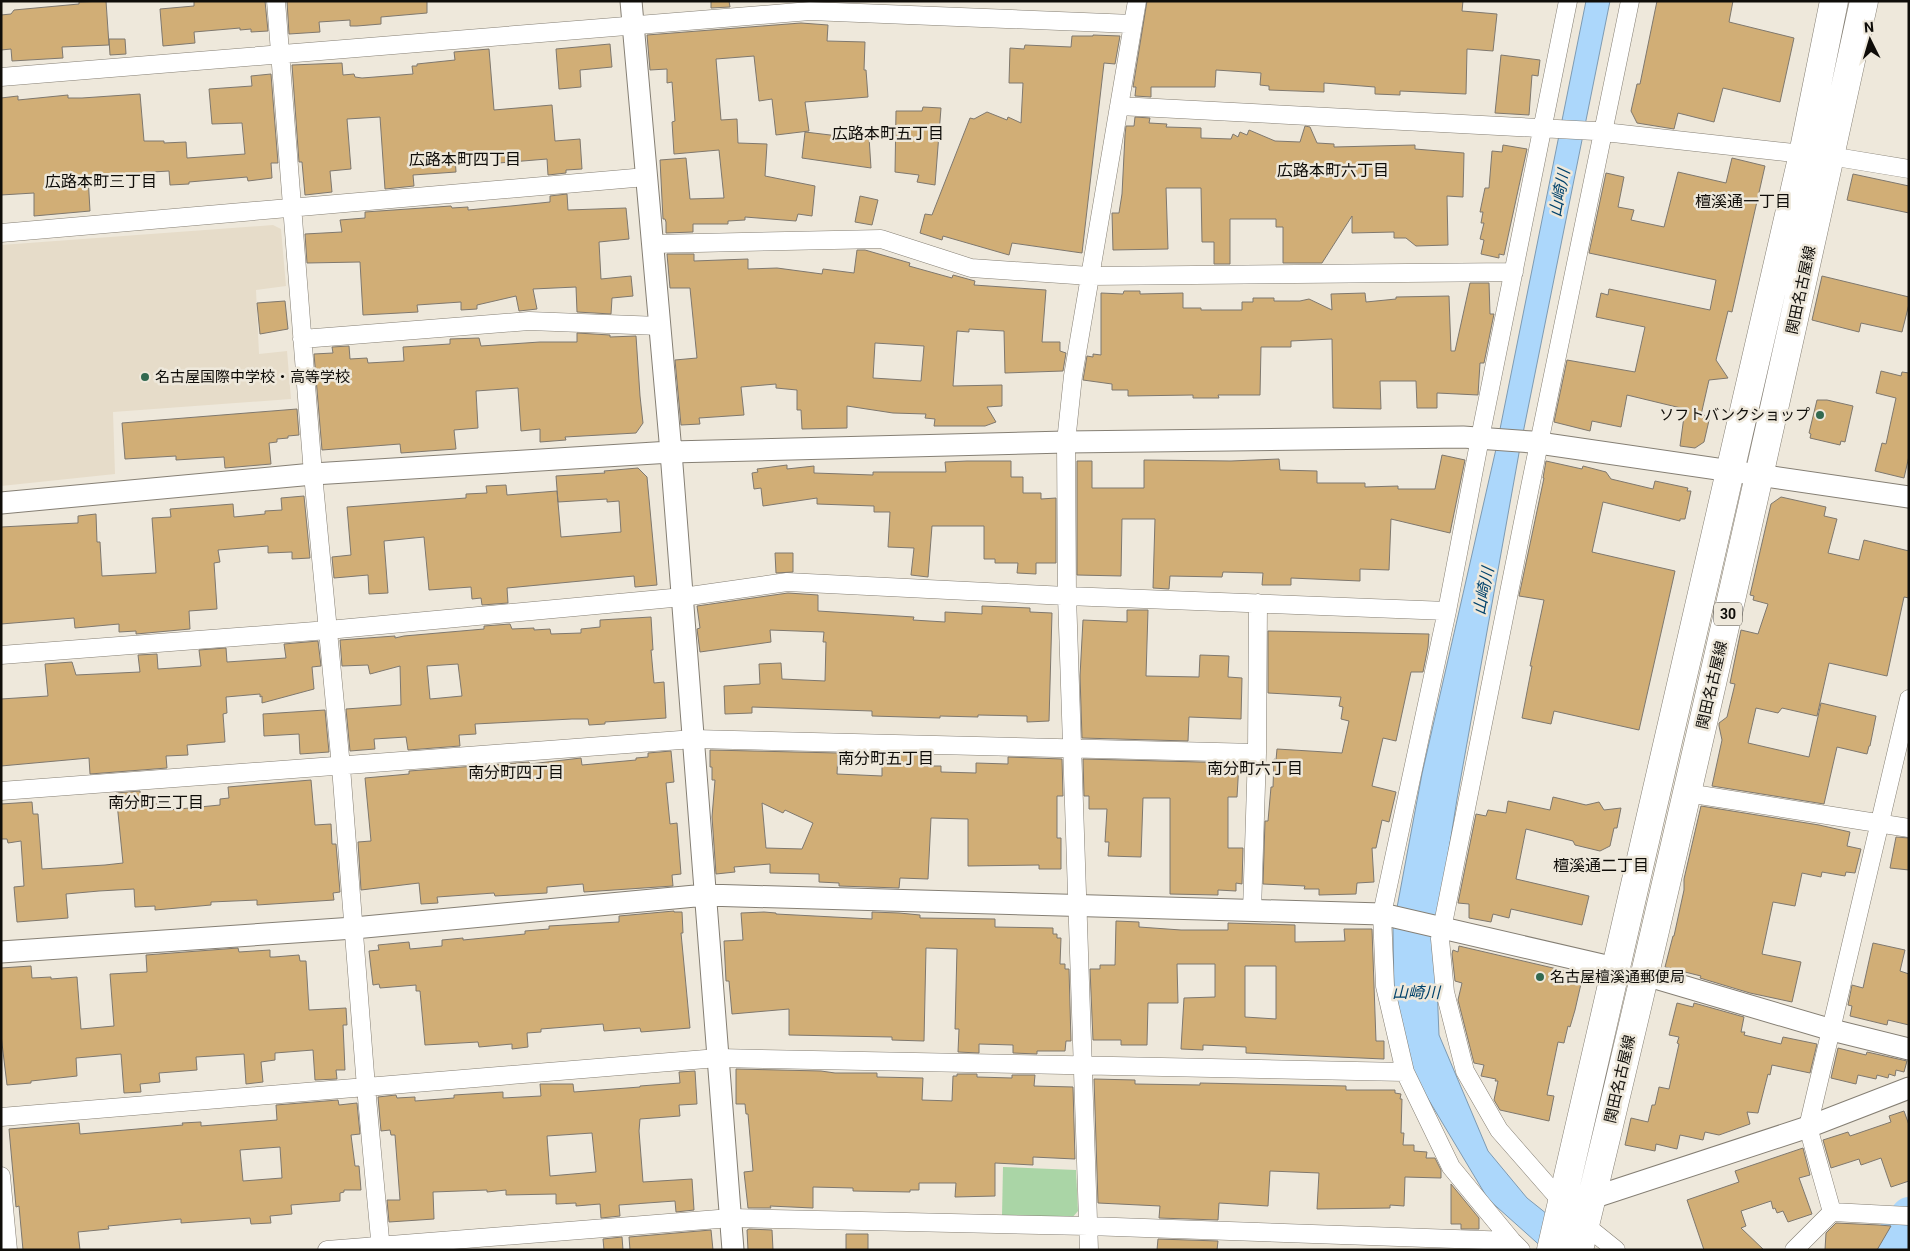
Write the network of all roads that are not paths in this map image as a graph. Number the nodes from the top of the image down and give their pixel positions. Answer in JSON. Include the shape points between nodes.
{"nodes":[{"id":1,"x":276,"y":1,"type":"edge"},
{"id":2,"x":631,"y":1,"type":"edge"},
{"id":3,"x":1137,"y":1,"type":"edge"},
{"id":4,"x":1568,"y":1,"type":"edge"},
{"id":5,"x":1630,"y":1,"type":"edge"},
{"id":6,"x":1834,"y":1,"type":"edge"},
{"id":7,"x":1864,"y":1,"type":"edge"},
{"id":8,"x":845,"y":7,"type":"edge"},
{"id":9,"x":1133,"y":24,"type":"junction"},
{"id":10,"x":633,"y":26,"type":"junction"},
{"id":11,"x":280,"y":54,"type":"junction"},
{"id":12,"x":1,"y":77,"type":"edge"},
{"id":13,"x":1119,"y":106,"type":"junction"},
{"id":14,"x":1543,"y":129,"type":"junction"},
{"id":15,"x":1599,"y":131,"type":"junction"},
{"id":16,"x":1803,"y":154,"type":"junction"},
{"id":17,"x":1830,"y":156,"type":"junction"},
{"id":18,"x":1909,"y":169,"type":"edge"},
{"id":19,"x":646,"y":177,"type":"junction"},
{"id":20,"x":292,"y":208,"type":"junction"},
{"id":21,"x":1,"y":233,"type":"edge"},
{"id":22,"x":652,"y":244,"type":"junction"},
{"id":23,"x":1514,"y":272,"type":"junction"},
{"id":24,"x":1090,"y":276,"type":"junction"},
{"id":25,"x":660,"y":326,"type":"junction"},
{"id":26,"x":302,"y":339,"type":"junction"},
{"id":27,"x":1480,"y":438,"type":"junction"},
{"id":28,"x":1066,"y":442,"type":"junction"},
{"id":29,"x":1535,"y":442,"type":"junction"},
{"id":30,"x":671,"y":452,"type":"junction"},
{"id":31,"x":1729,"y":470,"type":"junction"},
{"id":32,"x":313,"y":474,"type":"junction"},
{"id":33,"x":1760,"y":476,"type":"junction"},
{"id":34,"x":1909,"y":497,"type":"edge"},
{"id":35,"x":1,"y":503,"type":"edge"},
{"id":36,"x":1067,"y":596,"type":"junction"},
{"id":37,"x":682,"y":597,"type":"junction"},
{"id":38,"x":1258,"y":604,"type":"junction"},
{"id":39,"x":1447,"y":611,"type":"junction"},
{"id":40,"x":328,"y":630,"type":"junction"},
{"id":41,"x":1,"y":655,"type":"edge"},
{"id":42,"x":1909,"y":699,"type":"edge"},
{"id":43,"x":694,"y":739,"type":"junction"},
{"id":44,"x":1072,"y":748,"type":"junction"},
{"id":45,"x":1257,"y":753,"type":"junction"},
{"id":46,"x":341,"y":767,"type":"junction"},
{"id":47,"x":1,"y":791,"type":"edge"},
{"id":48,"x":1687,"y":793,"type":"junction"},
{"id":49,"x":1880,"y":823,"type":"junction"},
{"id":50,"x":1909,"y":828,"type":"edge"},
{"id":51,"x":706,"y":895,"type":"junction"},
{"id":52,"x":1077,"y":906,"type":"junction"},
{"id":53,"x":1252,"y":911,"type":"junction"},
{"id":54,"x":1387,"y":916,"type":"junction"},
{"id":55,"x":354,"y":928,"type":"junction"},
{"id":56,"x":1441,"y":928,"type":"junction"},
{"id":57,"x":1,"y":952,"type":"edge"},
{"id":58,"x":1615,"y":968,"type":"junction"},
{"id":59,"x":1645,"y":975,"type":"junction"},
{"id":60,"x":1832,"y":1030,"type":"junction"},
{"id":61,"x":1909,"y":1048,"type":"edge"},
{"id":62,"x":718,"y":1058,"type":"junction"},
{"id":63,"x":1083,"y":1065,"type":"junction"},
{"id":64,"x":1405,"y":1072,"type":"junction"},
{"id":65,"x":366,"y":1087,"type":"junction"},
{"id":66,"x":1909,"y":1088,"type":"edge"},
{"id":67,"x":1,"y":1116,"type":"edge"},
{"id":68,"x":1808,"y":1128,"type":"junction"},
{"id":69,"x":1,"y":1176,"type":"edge"},
{"id":70,"x":1592,"y":1198,"type":"junction"},
{"id":71,"x":1561,"y":1206,"type":"junction"},
{"id":72,"x":1832,"y":1212,"type":"junction"},
{"id":73,"x":1909,"y":1216,"type":"edge"},
{"id":74,"x":731,"y":1218,"type":"junction"},
{"id":75,"x":1088,"y":1226,"type":"junction"},
{"id":76,"x":1582,"y":1238,"type":"edge"},
{"id":77,"x":1516,"y":1245,"type":"edge"},
{"id":78,"x":381,"y":1247,"type":"edge"},
{"id":79,"x":8,"y":1250,"type":"edge"},
{"id":80,"x":327,"y":1250,"type":"edge"},
{"id":81,"x":733,"y":1250,"type":"edge"},
{"id":82,"x":1089,"y":1250,"type":"edge"},
{"id":83,"x":1551,"y":1250,"type":"edge"},
{"id":84,"x":1616,"y":1250,"type":"edge"},
{"id":85,"x":1794,"y":1250,"type":"edge"}],
"edges":[{"from":1,"to":11,"type":"street"},
{"from":2,"to":10,"type":"street"},
{"from":3,"to":9,"type":"street"},
{"from":4,"to":14,"type":"street"},
{"from":5,"to":15,"type":"street"},
{"from":6,"to":16,"type":"main road","name":"関田名古屋線","number":"30"},
{"from":7,"to":17,"type":"main road","name":"関田名古屋線","number":"30"},
{"from":8,"to":9,"type":"street"},
{"from":8,"to":10,"type":"street"},
{"from":9,"to":13,"type":"street"},
{"from":10,"to":11,"type":"street"},
{"from":10,"to":19,"type":"street"},
{"from":11,"to":12,"type":"street"},
{"from":11,"to":20,"type":"street"},
{"from":13,"to":14,"type":"street"},
{"from":13,"to":24,"type":"street"},
{"from":14,"to":15,"type":"street"},
{"from":14,"to":23,"type":"street"},
{"from":15,"to":16,"type":"street"},
{"from":15,"to":29,"type":"street"},
{"from":16,"to":31,"type":"main road","name":"関田名古屋線","number":"30"},
{"from":17,"to":18,"type":"street"},
{"from":17,"to":33,"type":"main road","name":"関田名古屋線","number":"30"},
{"from":19,"to":20,"type":"street"},
{"from":19,"to":22,"type":"street"},
{"from":20,"to":21,"type":"street"},
{"from":20,"to":26,"type":"street"},
{"from":22,"to":24,"type":"street","via":[[881,239],[971,268]]},
{"from":22,"to":25,"type":"street"},
{"from":23,"to":24,"type":"street"},
{"from":23,"to":27,"type":"street"},
{"from":24,"to":28,"type":"street","via":[[1073,376]]},
{"from":25,"to":26,"type":"street","via":[[529,321]]},
{"from":25,"to":30,"type":"street"},
{"from":26,"to":32,"type":"street"},
{"from":27,"to":28,"type":"street"},
{"from":27,"to":29,"type":"street"},
{"from":27,"to":39,"type":"street"},
{"from":28,"to":30,"type":"street"},
{"from":28,"to":36,"type":"street"},
{"from":29,"to":31,"type":"street"},
{"from":29,"to":56,"type":"street"},
{"from":30,"to":32,"type":"street"},
{"from":30,"to":37,"type":"street"},
{"from":31,"to":33,"type":"street"},
{"from":31,"to":58,"type":"main road","name":"関田名古屋線","number":"30"},
{"from":32,"to":35,"type":"street"},
{"from":32,"to":40,"type":"street"},
{"from":33,"to":34,"type":"street"},
{"from":33,"to":48,"type":"main road","name":"関田名古屋線","number":"30"},
{"from":36,"to":37,"type":"street","via":[[788,582]]},
{"from":36,"to":38,"type":"street"},
{"from":36,"to":44,"type":"street"},
{"from":37,"to":40,"type":"street"},
{"from":37,"to":43,"type":"street"},
{"from":38,"to":39,"type":"street"},
{"from":38,"to":45,"type":"street"},
{"from":39,"to":54,"type":"street"},
{"from":40,"to":41,"type":"street"},
{"from":40,"to":46,"type":"street"},
{"from":42,"to":49,"type":"street"},
{"from":43,"to":44,"type":"street"},
{"from":43,"to":46,"type":"street"},
{"from":43,"to":51,"type":"street"},
{"from":44,"to":45,"type":"street"},
{"from":44,"to":52,"type":"street"},
{"from":45,"to":53,"type":"street"},
{"from":46,"to":47,"type":"street"},
{"from":46,"to":55,"type":"street"},
{"from":48,"to":49,"type":"street"},
{"from":48,"to":59,"type":"main road","name":"関田名古屋線","number":"30"},
{"from":49,"to":50,"type":"street"},
{"from":49,"to":60,"type":"street"},
{"from":51,"to":52,"type":"street"},
{"from":51,"to":55,"type":"street"},
{"from":51,"to":62,"type":"street"},
{"from":52,"to":53,"type":"street"},
{"from":52,"to":63,"type":"street"},
{"from":53,"to":54,"type":"street"},
{"from":54,"to":56,"type":"street"},
{"from":54,"to":64,"type":"street","via":[[1385,986]]},
{"from":55,"to":57,"type":"street"},
{"from":55,"to":65,"type":"street"},
{"from":56,"to":58,"type":"street"},
{"from":56,"to":71,"type":"street","via":[[1445,992],[1465,1071],[1499,1130]]},
{"from":58,"to":71,"type":"main road","name":"関田名古屋線","number":"30"},
{"from":59,"to":60,"type":"street"},
{"from":59,"to":70,"type":"main road","name":"関田名古屋線","number":"30"},
{"from":60,"to":61,"type":"street"},
{"from":60,"to":68,"type":"street"},
{"from":62,"to":63,"type":"street"},
{"from":62,"to":65,"type":"street"},
{"from":62,"to":74,"type":"street"},
{"from":63,"to":64,"type":"street"},
{"from":63,"to":75,"type":"street"},
{"from":64,"to":77,"type":"street","via":[[1451,1167]]},
{"from":65,"to":67,"type":"street"},
{"from":65,"to":78,"type":"street"},
{"from":66,"to":68,"type":"street"},
{"from":68,"to":70,"type":"street"},
{"from":68,"to":72,"type":"street"},
{"from":69,"to":79,"type":"street"},
{"from":70,"to":76,"type":"main road","name":"関田名古屋線","number":"30"},
{"from":71,"to":83,"type":"main road","name":"関田名古屋線","number":"30"},
{"from":72,"to":73,"type":"street"},
{"from":72,"to":85,"type":"street"},
{"from":74,"to":75,"type":"street"},
{"from":74,"to":78,"type":"street"},
{"from":74,"to":81,"type":"street"},
{"from":75,"to":77,"type":"street"},
{"from":75,"to":82,"type":"street"},
{"from":76,"to":84,"type":"street"},
{"from":78,"to":80,"type":"street"}]}
